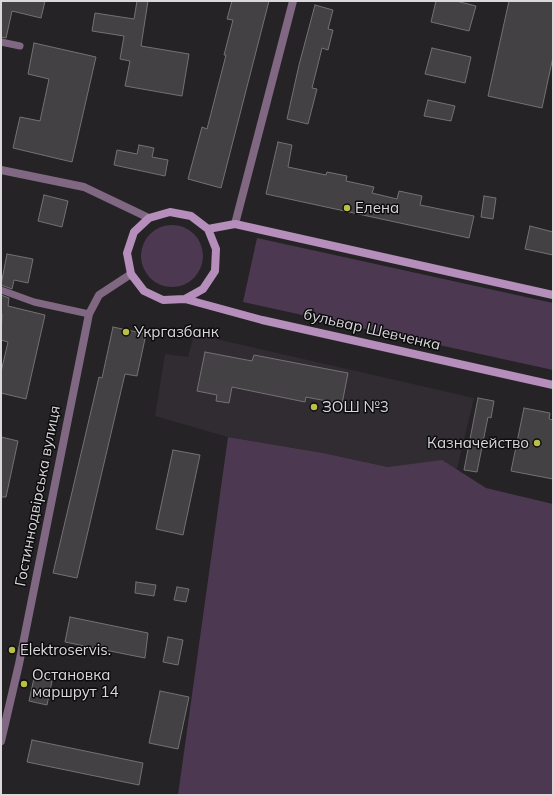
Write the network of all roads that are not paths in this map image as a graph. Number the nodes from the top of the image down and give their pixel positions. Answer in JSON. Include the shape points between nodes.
{"nodes":[{"id":1,"x":293,"y":1,"type":"edge"},
{"id":2,"x":1,"y":42,"type":"edge"},
{"id":3,"x":20,"y":46,"type":"dead end"},
{"id":4,"x":1,"y":170,"type":"edge"},
{"id":5,"x":149,"y":218,"type":"junction"},
{"id":6,"x":235,"y":224,"type":"junction"},
{"id":7,"x":208,"y":229,"type":"junction"},
{"id":8,"x":131,"y":274,"type":"junction"},
{"id":9,"x":1,"y":290,"type":"edge"},
{"id":10,"x":553,"y":295,"type":"edge"},
{"id":11,"x":185,"y":299,"type":"junction"},
{"id":12,"x":89,"y":314,"type":"junction"},
{"id":13,"x":553,"y":385,"type":"edge"},
{"id":14,"x":1,"y":741,"type":"edge"}],
"edges":[{"from":1,"to":6,"type":"street"},
{"from":2,"to":3,"type":"lane"},
{"from":4,"to":5,"type":"street","via":[[84,187]]},
{"from":5,"to":7,"type":"main road","name":"бульвар Шевченка","via":[[170,212],[191,216]]},
{"from":5,"to":8,"type":"main road","name":"бульвар Шевченка","via":[[134,232],[127,253]]},
{"from":6,"to":7,"type":"main road"},
{"from":6,"to":10,"type":"main road"},
{"from":7,"to":11,"type":"main road","name":"бульвар Шевченка","via":[[216,249],[215,270],[203,289]]},
{"from":8,"to":11,"type":"main road","name":"бульвар Шевченка","via":[[144,291],[150,294],[163,300]]},
{"from":8,"to":12,"type":"street","name":"Гостиннодвірська вулиця","via":[[99,295]]},
{"from":9,"to":12,"type":"lane","via":[[34,302]]},
{"from":11,"to":13,"type":"main road","name":"бульвар Шевченка","via":[[270,322]]},
{"from":12,"to":14,"type":"street","name":"Гостиннодвірська вулиця","via":[[19,664]]}]}
